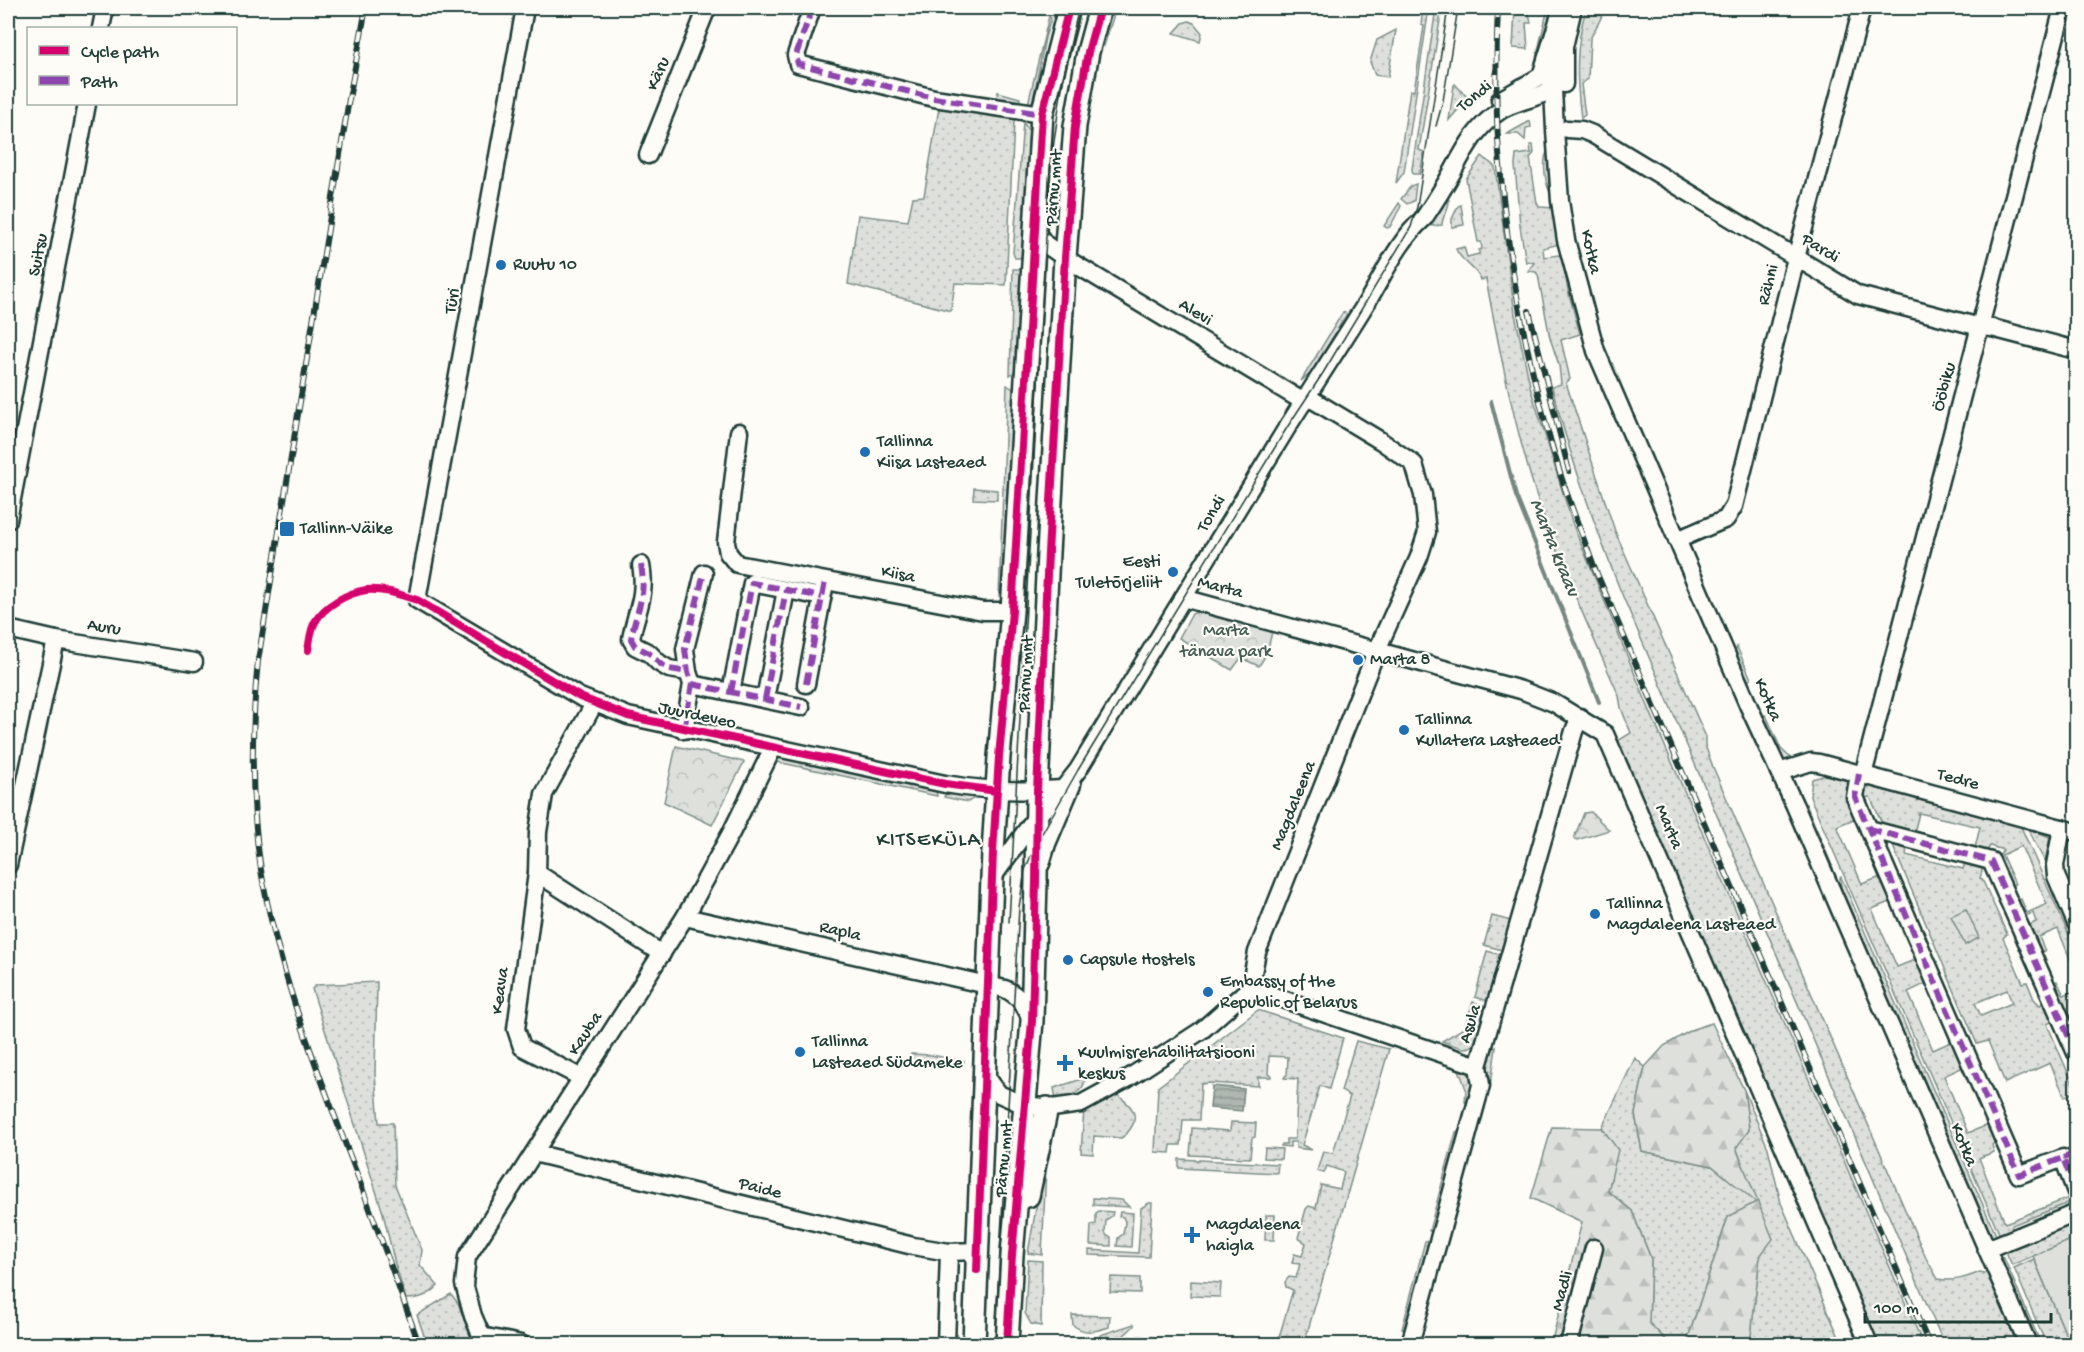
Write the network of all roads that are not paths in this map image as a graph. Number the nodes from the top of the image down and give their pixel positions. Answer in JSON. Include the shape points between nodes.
{"nodes":[{"id":1,"x":105,"y":8,"type":"edge"},
{"id":2,"x":525,"y":8,"type":"edge"},
{"id":3,"x":707,"y":8,"type":"edge"},
{"id":4,"x":812,"y":8,"type":"edge"},
{"id":5,"x":1069,"y":8,"type":"edge"},
{"id":6,"x":1100,"y":8,"type":"edge"},
{"id":7,"x":1562,"y":8,"type":"edge"},
{"id":8,"x":1573,"y":8,"type":"edge"},
{"id":9,"x":1862,"y":8,"type":"edge"},
{"id":10,"x":2063,"y":8,"type":"edge"},
{"id":11,"x":101,"y":27,"type":"edge"},
{"id":12,"x":1555,"y":83,"type":"junction"},
{"id":13,"x":1526,"y":100,"type":"junction"},
{"id":14,"x":87,"y":105,"type":"edge"},
{"id":15,"x":1555,"y":113,"type":"junction"},
{"id":16,"x":1042,"y":114,"type":"junction"},
{"id":17,"x":1567,"y":129,"type":"junction"},
{"id":18,"x":648,"y":155,"type":"dead end"},
{"id":19,"x":1415,"y":226,"type":"junction"},
{"id":20,"x":1034,"y":229,"type":"junction"},
{"id":21,"x":1065,"y":258,"type":"junction"},
{"id":22,"x":1796,"y":258,"type":"junction"},
{"id":23,"x":1575,"y":274,"type":"junction"},
{"id":24,"x":1980,"y":327,"type":"junction"},
{"id":25,"x":2076,"y":350,"type":"edge"},
{"id":26,"x":1306,"y":399,"type":"junction"},
{"id":27,"x":739,"y":432,"type":"dead end"},
{"id":28,"x":11,"y":481,"type":"edge"},
{"id":29,"x":8,"y":520,"type":"edge"},
{"id":30,"x":1677,"y":540,"type":"junction"},
{"id":31,"x":641,"y":565,"type":"dead end"},
{"id":32,"x":704,"y":573,"type":"dead end"},
{"id":33,"x":824,"y":589,"type":"junction"},
{"id":34,"x":786,"y":590,"type":"junction"},
{"id":35,"x":1183,"y":598,"type":"junction"},
{"id":36,"x":417,"y":600,"type":"joint"},
{"id":37,"x":1012,"y":611,"type":"junction"},
{"id":38,"x":8,"y":629,"type":"edge"},
{"id":39,"x":56,"y":640,"type":"junction"},
{"id":40,"x":1376,"y":652,"type":"junction"},
{"id":41,"x":194,"y":662,"type":"dead end"},
{"id":42,"x":690,"y":678,"type":"junction"},
{"id":43,"x":807,"y":684,"type":"dead end"},
{"id":44,"x":731,"y":692,"type":"junction"},
{"id":45,"x":765,"y":699,"type":"junction"},
{"id":46,"x":594,"y":705,"type":"junction"},
{"id":47,"x":801,"y":706,"type":"dead end"},
{"id":48,"x":1580,"y":717,"type":"junction"},
{"id":49,"x":684,"y":730,"type":"junction"},
{"id":50,"x":774,"y":748,"type":"junction"},
{"id":51,"x":1078,"y":770,"type":"junction"},
{"id":52,"x":1861,"y":775,"type":"junction"},
{"id":53,"x":1782,"y":778,"type":"junction"},
{"id":54,"x":1063,"y":789,"type":"junction"},
{"id":55,"x":997,"y":791,"type":"junction"},
{"id":56,"x":1037,"y":791,"type":"junction"},
{"id":57,"x":1036,"y":817,"type":"junction"},
{"id":58,"x":1869,"y":830,"type":"junction"},
{"id":59,"x":2069,"y":830,"type":"edge"},
{"id":60,"x":8,"y":865,"type":"edge"},
{"id":61,"x":537,"y":873,"type":"junction"},
{"id":62,"x":992,"y":878,"type":"junction"},
{"id":63,"x":1036,"y":882,"type":"junction"},
{"id":64,"x":685,"y":917,"type":"junction"},
{"id":65,"x":2076,"y":923,"type":"edge"},
{"id":66,"x":662,"y":954,"type":"junction"},
{"id":67,"x":987,"y":984,"type":"junction"},
{"id":68,"x":1250,"y":988,"type":"junction"},
{"id":69,"x":1032,"y":1021,"type":"junction"},
{"id":70,"x":2076,"y":1053,"type":"edge"},
{"id":71,"x":1478,"y":1066,"type":"junction"},
{"id":72,"x":985,"y":1075,"type":"junction"},
{"id":73,"x":582,"y":1078,"type":"junction"},
{"id":74,"x":1024,"y":1105,"type":"junction"},
{"id":75,"x":1047,"y":1108,"type":"junction"},
{"id":76,"x":534,"y":1153,"type":"junction"},
{"id":77,"x":2070,"y":1155,"type":"edge"},
{"id":78,"x":2076,"y":1192,"type":"edge"},
{"id":79,"x":2076,"y":1213,"type":"edge"},
{"id":80,"x":1014,"y":1230,"type":"junction"},
{"id":81,"x":1594,"y":1248,"type":"dead end"},
{"id":82,"x":1987,"y":1249,"type":"junction"},
{"id":83,"x":978,"y":1251,"type":"junction"},
{"id":84,"x":949,"y":1252,"type":"junction"},
{"id":85,"x":483,"y":1340,"type":"edge"},
{"id":86,"x":521,"y":1344,"type":"edge"},
{"id":87,"x":946,"y":1344,"type":"edge"},
{"id":88,"x":974,"y":1344,"type":"edge"},
{"id":89,"x":1007,"y":1344,"type":"edge"},
{"id":90,"x":1410,"y":1344,"type":"edge"},
{"id":91,"x":1569,"y":1344,"type":"edge"},
{"id":92,"x":1869,"y":1344,"type":"edge"},
{"id":93,"x":2028,"y":1344,"type":"edge"}],
"edges":[{"from":1,"to":11,"type":"street"},
{"from":2,"to":36,"type":"street","name":"Türi"},
{"from":3,"to":18,"type":"street","name":"Käru"},
{"from":4,"to":16,"type":"street","via":[[796,55],[798,64],[934,98]]},
{"from":5,"to":16,"type":"main road","name":"Pärnu mnt"},
{"from":6,"to":21,"type":"main road","name":"Pärnu mnt","via":[[1075,126]]},
{"from":7,"to":12,"type":"street","name":"Kotka","via":[[1551,49]]},
{"from":8,"to":12,"type":"street"},
{"from":9,"to":22,"type":"street","name":"Rähni"},
{"from":10,"to":24,"type":"street","name":"Ööbiku"},
{"from":12,"to":13,"type":"street","name":"Tondi"},
{"from":12,"to":15,"type":"street","name":"Kotka"},
{"from":12,"to":17,"type":"street"},
{"from":12,"to":19,"type":"street","name":"Tondi","via":[[1490,105],[1468,126],[1421,203]]},
{"from":13,"to":15,"type":"street","via":[[1544,103]]},
{"from":13,"to":19,"type":"street","name":"Tondi","via":[[1500,111],[1478,129],[1424,218]]},
{"from":14,"to":28,"type":"street","name":"Suitsu"},
{"from":15,"to":23,"type":"street","name":"Kotka","via":[[1560,201]]},
{"from":16,"to":20,"type":"main road","name":"Pärnu mnt"},
{"from":17,"to":22,"type":"street","name":"Pardi","via":[[1592,134]]},
{"from":17,"to":23,"type":"street"},
{"from":19,"to":26,"type":"street","name":"Tondi"},
{"from":20,"to":21,"type":"street","name":"Alevi","via":[[1045,244]]},
{"from":20,"to":37,"type":"main road","name":"Pärnu mnt"},
{"from":21,"to":26,"type":"street","name":"Alevi"},
{"from":21,"to":56,"type":"main road","name":"Pärnu mnt"},
{"from":22,"to":24,"type":"street","name":"Pardi","via":[[1858,295]]},
{"from":22,"to":30,"type":"street","name":"Rähni","via":[[1731,513],[1726,519]]},
{"from":23,"to":30,"type":"street","name":"Kotka","via":[[1599,359]]},
{"from":24,"to":25,"type":"street","name":"Pardi"},
{"from":24,"to":52,"type":"street","name":"Ööbiku"},
{"from":26,"to":35,"type":"street","name":"Tondi"},
{"from":26,"to":40,"type":"street","name":"Magdaleena","via":[[1414,464],[1423,495],[1427,532]]},
{"from":27,"to":33,"type":"street","name":"Kiisa","via":[[726,542],[728,554],[737,564]]},
{"from":28,"to":29,"type":"street","name":"Suitsu"},
{"from":30,"to":53,"type":"street","name":"Kotka"},
{"from":31,"to":42,"type":"street","via":[[641,606],[631,639],[659,663]]},
{"from":32,"to":42,"type":"street","via":[[685,649]]},
{"from":33,"to":34,"type":"street"},
{"from":33,"to":37,"type":"street","name":"Kiisa","via":[[983,611]]},
{"from":33,"to":43,"type":"street"},
{"from":34,"to":44,"type":"street","via":[[752,583]]},
{"from":34,"to":45,"type":"street"},
{"from":35,"to":40,"type":"street","name":"Marta"},
{"from":35,"to":51,"type":"street","name":"Tondi"},
{"from":36,"to":46,"type":"street","name":"Juurdeveo"},
{"from":37,"to":55,"type":"main road","name":"Pärnu mnt"},
{"from":38,"to":39,"type":"street","name":"Auru"},
{"from":39,"to":41,"type":"street","name":"Auru"},
{"from":39,"to":60,"type":"street"},
{"from":40,"to":48,"type":"street","name":"Marta","via":[[1521,690]]},
{"from":40,"to":68,"type":"street","name":"Magdaleena","via":[[1257,952]]},
{"from":42,"to":44,"type":"street"},
{"from":42,"to":49,"type":"street"},
{"from":44,"to":45,"type":"street"},
{"from":45,"to":47,"type":"street"},
{"from":46,"to":49,"type":"street","name":"Juurdeveo"},
{"from":46,"to":61,"type":"street","name":"Keava","via":[[544,794]]},
{"from":48,"to":71,"type":"street","name":"Asula"},
{"from":48,"to":92,"type":"street","name":"Marta","via":[[1608,738]]},
{"from":49,"to":50,"type":"street","name":"Juurdeveo"},
{"from":50,"to":55,"type":"street","name":"Juurdeveo"},
{"from":50,"to":64,"type":"street","name":"Kauba"},
{"from":51,"to":54,"type":"street","name":"Tondi"},
{"from":51,"to":63,"type":"street","via":[[1047,844]]},
{"from":52,"to":53,"type":"street","name":"Tedre","via":[[1829,766]]},
{"from":52,"to":58,"type":"street","name":"Ööbiku","via":[[1855,797]]},
{"from":52,"to":59,"type":"street","name":"Tedre"},
{"from":53,"to":82,"type":"street","name":"Kotka"},
{"from":54,"to":56,"type":"street","name":"Juurdeveo"},
{"from":54,"to":57,"type":"street","name":"Tondi"},
{"from":55,"to":56,"type":"street","name":"Juurdeveo"},
{"from":55,"to":62,"type":"main road","name":"Pärnu mnt"},
{"from":56,"to":57,"type":"main road","name":"Pärnu mnt"},
{"from":57,"to":62,"type":"street","name":"Tondi"},
{"from":57,"to":63,"type":"main road","name":"Pärnu mnt"},
{"from":58,"to":70,"type":"street","via":[[1991,861]]},
{"from":58,"to":77,"type":"street","name":"Ööbiku","via":[[2019,1175]]},
{"from":59,"to":65,"type":"street","via":[[2055,865]]},
{"from":61,"to":66,"type":"street"},
{"from":61,"to":73,"type":"street","name":"Keava","via":[[516,1029],[522,1047]]},
{"from":62,"to":67,"type":"main road","name":"Pärnu mnt"},
{"from":63,"to":69,"type":"main road","name":"Pärnu mnt"},
{"from":64,"to":66,"type":"street","name":"Kauba"},
{"from":64,"to":67,"type":"street","name":"Rapla"},
{"from":66,"to":73,"type":"street","name":"Kauba"},
{"from":67,"to":69,"type":"street","name":"Rapla","via":[[1014,993],[1024,1003]]},
{"from":67,"to":72,"type":"main road","name":"Pärnu mnt"},
{"from":68,"to":71,"type":"street"},
{"from":68,"to":75,"type":"street","via":[[1202,1030],[1127,1079],[1081,1104]]},
{"from":69,"to":74,"type":"main road","name":"Pärnu mnt"},
{"from":71,"to":90,"type":"street","name":"Asula","via":[[1481,1085]]},
{"from":72,"to":74,"type":"street","via":[[999,1094]]},
{"from":72,"to":83,"type":"main road","name":"Pärnu mnt"},
{"from":73,"to":76,"type":"street","name":"Kauba"},
{"from":74,"to":75,"type":"street"},
{"from":74,"to":80,"type":"main road","name":"Pärnu mnt"},
{"from":75,"to":80,"type":"main road","via":[[1028,1194]]},
{"from":76,"to":84,"type":"street","name":"Paide"},
{"from":76,"to":85,"type":"street","name":"Kauba","via":[[467,1257],[464,1284]]},
{"from":77,"to":78,"type":"street"},
{"from":79,"to":82,"type":"street"},
{"from":80,"to":89,"type":"main road","name":"Pärnu mnt"},
{"from":81,"to":91,"type":"street","name":"Madli"},
{"from":82,"to":93,"type":"street","name":"Kotka"},
{"from":83,"to":84,"type":"street","name":"Paide"},
{"from":83,"to":88,"type":"main road","name":"Pärnu mnt"},
{"from":84,"to":87,"type":"street"},
{"from":85,"to":86,"type":"street"}]}
